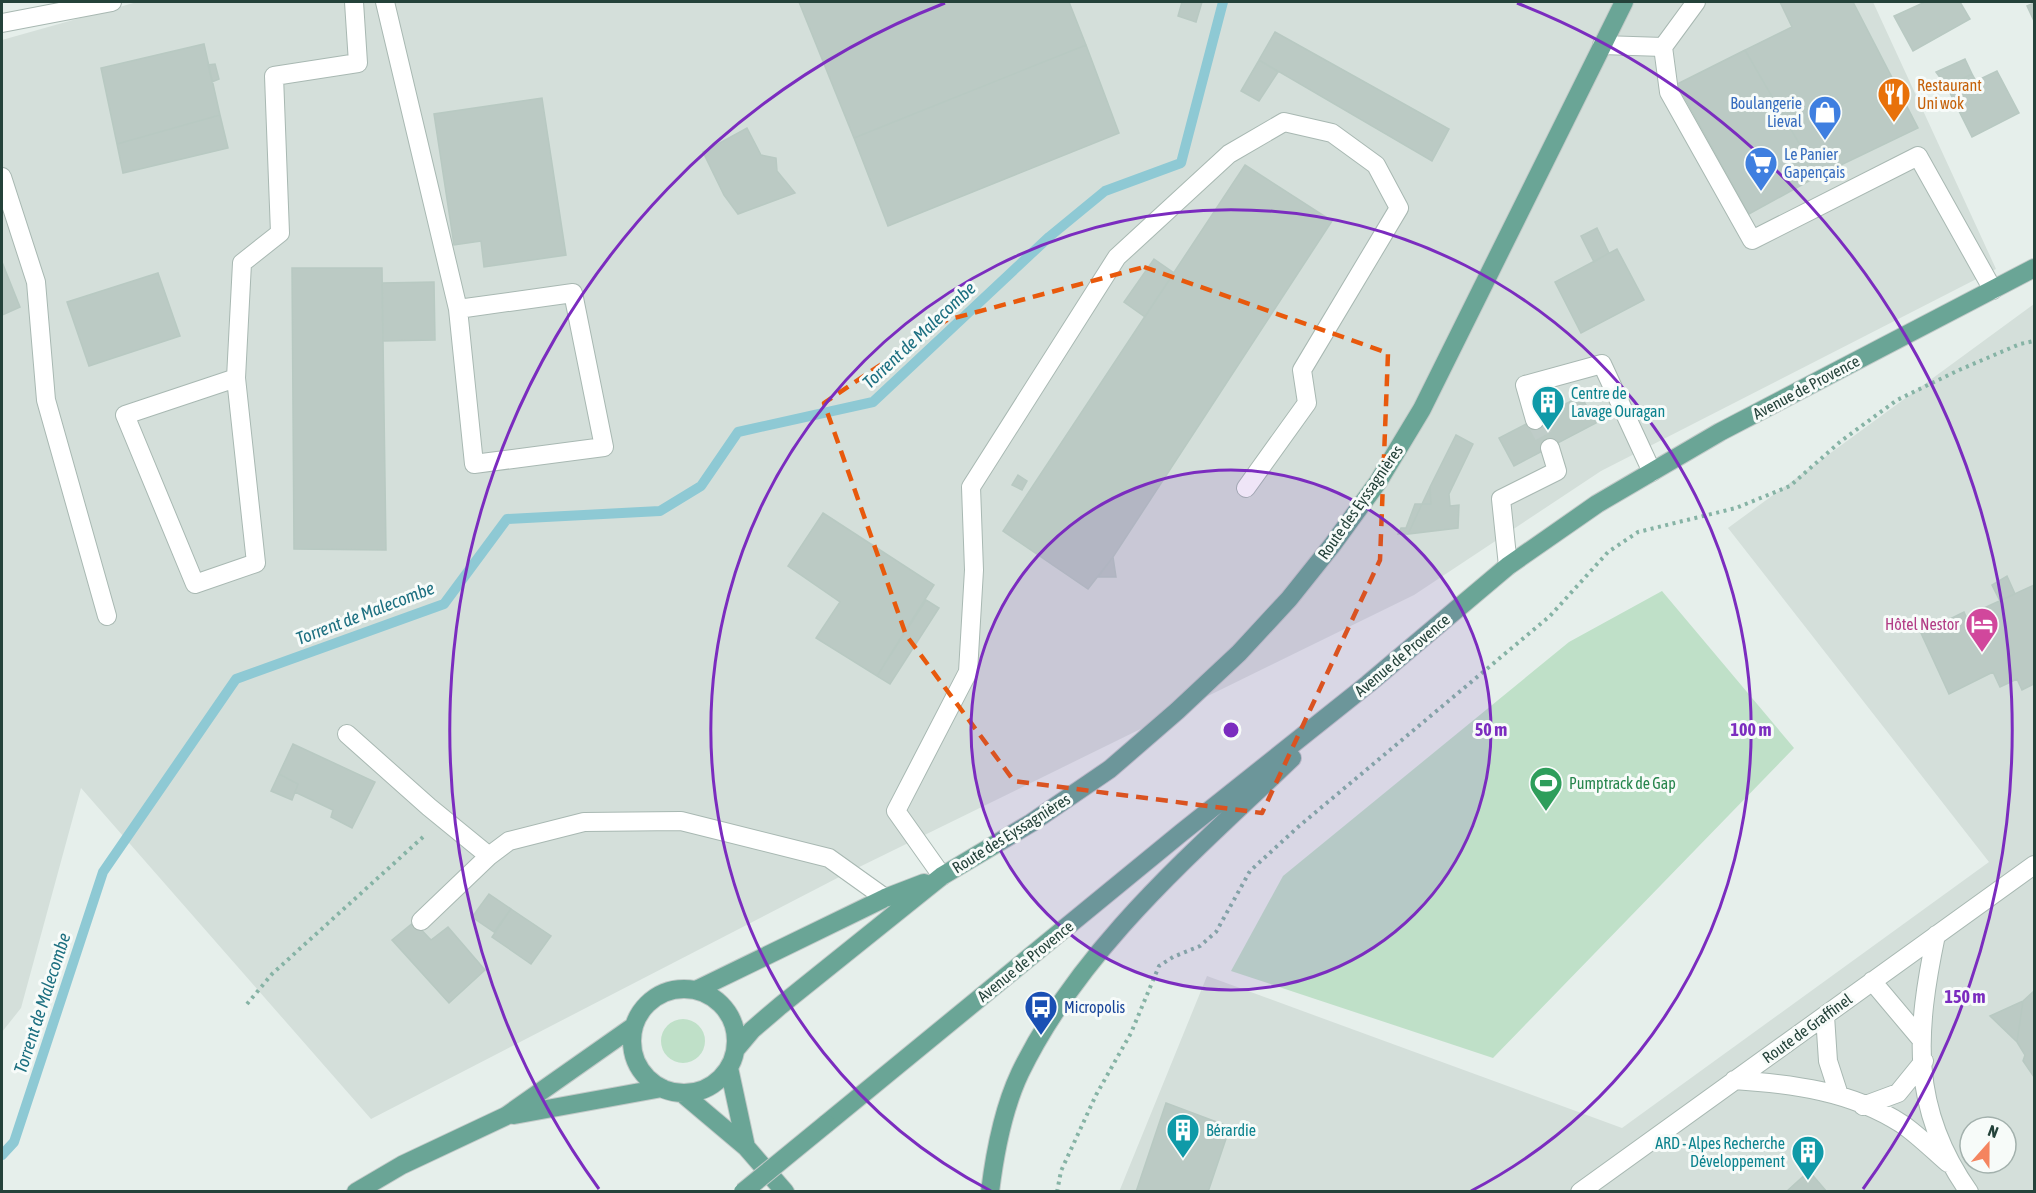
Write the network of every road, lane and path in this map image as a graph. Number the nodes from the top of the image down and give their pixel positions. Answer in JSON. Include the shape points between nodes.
{"nodes":[{"id":1,"x":43,"y":2,"type":"edge"},
{"id":2,"x":112,"y":2,"type":"edge"},
{"id":3,"x":354,"y":2,"type":"edge"},
{"id":4,"x":385,"y":2,"type":"edge"},
{"id":5,"x":1624,"y":2,"type":"edge"},
{"id":6,"x":1696,"y":2,"type":"edge"},
{"id":7,"x":2,"y":18,"type":"edge"},
{"id":8,"x":2,"y":23,"type":"edge"},
{"id":9,"x":1602,"y":45,"type":"junction"},
{"id":10,"x":1663,"y":47,"type":"junction"},
{"id":11,"x":2,"y":177,"type":"edge"},
{"id":12,"x":2034,"y":268,"type":"edge"},
{"id":13,"x":1993,"y":290,"type":"junction"},
{"id":14,"x":458,"y":309,"type":"junction"},
{"id":15,"x":2034,"y":342,"type":"edge"},
{"id":16,"x":236,"y":378,"type":"junction"},
{"id":17,"x":1535,"y":420,"type":"tunnel mouth"},
{"id":18,"x":1550,"y":448,"type":"tunnel mouth"},
{"id":19,"x":1652,"y":472,"type":"junction"},
{"id":20,"x":1246,"y":488,"type":"dead end"},
{"id":21,"x":1508,"y":566,"type":"junction"},
{"id":22,"x":107,"y":616,"type":"dead end"},
{"id":23,"x":1368,"y":684,"type":"junction"},
{"id":24,"x":347,"y":734,"type":"dead end"},
{"id":25,"x":443,"y":818,"type":"junction"},
{"id":26,"x":489,"y":856,"type":"junction"},
{"id":27,"x":2034,"y":865,"type":"edge"},
{"id":28,"x":942,"y":876,"type":"junction"},
{"id":29,"x":885,"y":898,"type":"junction"},
{"id":30,"x":421,"y":921,"type":"dead end"},
{"id":31,"x":1936,"y":935,"type":"junction"},
{"id":32,"x":1872,"y":981,"type":"junction"},
{"id":33,"x":696,"y":990,"type":"junction"},
{"id":34,"x":247,"y":1004,"type":"dead end"},
{"id":35,"x":1825,"y":1016,"type":"junction"},
{"id":36,"x":634,"y":1026,"type":"junction"},
{"id":37,"x":1920,"y":1038,"type":"junction"},
{"id":38,"x":736,"y":1049,"type":"junction"},
{"id":39,"x":1923,"y":1061,"type":"junction"},
{"id":40,"x":729,"y":1068,"type":"junction"},
{"id":41,"x":1734,"y":1080,"type":"junction"},
{"id":42,"x":662,"y":1088,"type":"junction"},
{"id":43,"x":682,"y":1093,"type":"junction"},
{"id":44,"x":1839,"y":1095,"type":"junction"},
{"id":45,"x":1863,"y":1106,"type":"junction"},
{"id":46,"x":506,"y":1116,"type":"junction"},
{"id":47,"x":746,"y":1147,"type":"junction"},
{"id":48,"x":1951,"y":1166,"type":"junction"},
{"id":49,"x":356,"y":1191,"type":"edge"},
{"id":50,"x":742,"y":1191,"type":"edge"},
{"id":51,"x":785,"y":1191,"type":"edge"},
{"id":52,"x":990,"y":1191,"type":"edge"},
{"id":53,"x":1057,"y":1191,"type":"edge"},
{"id":54,"x":1580,"y":1191,"type":"edge"},
{"id":55,"x":1970,"y":1191,"type":"edge"}],
"edges":[{"from":1,"to":7,"type":"street"},
{"from":2,"to":8,"type":"street"},
{"from":3,"to":16,"type":"street","via":[[358,63],[274,76],[280,233],[242,263]]},
{"from":4,"to":14,"type":"street"},
{"from":5,"to":9,"type":"main road","name":"Route des Eyssagnières"},
{"from":6,"to":10,"type":"street"},
{"from":9,"to":10,"type":"street"},
{"from":9,"to":28,"type":"main road","name":"Route des Eyssagnières","via":[[1422,409],[1378,482],[1333,544],[1239,653],[1110,769],[1031,823]]},
{"from":10,"to":13,"type":"street","via":[[1668,92],[1752,240],[1918,156]]},
{"from":11,"to":22,"type":"street","via":[[36,282],[46,400]]},
{"from":12,"to":13,"type":"main road","name":"Avenue de Provence"},
{"from":13,"to":19,"type":"main road","name":"Avenue de Provence","via":[[1720,432]]},
{"from":14,"to":14,"type":"street","via":[[573,293],[604,447],[474,464]]},
{"from":15,"to":53,"type":"path","via":[[2020,344],[1897,400],[1841,441],[1790,486],[1736,508],[1638,532],[1608,552],[1550,616],[1250,871],[1216,932],[1200,946],[1159,966],[1131,1033],[1096,1095],[1061,1171]]},
{"from":16,"to":16,"type":"street","via":[[125,415],[195,584],[256,562]]},
{"from":17,"to":19,"type":"street","via":[[1525,385],[1602,364]]},
{"from":18,"to":21,"type":"street","via":[[1557,471],[1501,499]]},
{"from":19,"to":21,"type":"main road","name":"Avenue de Provence","via":[[1597,504]]},
{"from":20,"to":28,"type":"street","via":[[1307,403],[1302,370],[1399,208],[1376,165],[1332,133],[1284,122],[1229,154],[1118,257],[970,488],[975,570],[968,672],[896,811]]},
{"from":21,"to":23,"type":"main road","name":"Avenue de Provence"},
{"from":23,"to":50,"type":"main road","name":"Avenue de Provence","bridge":true},
{"from":23,"to":52,"type":"main road","via":[[1152,894],[1116,931],[1077,982],[1020,1073],[1004,1114]]},
{"from":24,"to":25,"type":"street"},
{"from":25,"to":26,"type":"street"},
{"from":25,"to":34,"type":"path","via":[[272,974]]},
{"from":26,"to":29,"type":"street","via":[[509,841],[584,822],[681,821],[829,858]]},
{"from":26,"to":30,"type":"street"},
{"from":27,"to":31,"type":"street","name":"Route de Graffinel"},
{"from":28,"to":29,"type":"main road","name":"Route des Eyssagnières"},
{"from":28,"to":38,"type":"main road","name":"Route des Eyssagnières","via":[[780,1006]]},
{"from":29,"to":33,"type":"main road","name":"Route des Eyssagnières"},
{"from":31,"to":32,"type":"street","name":"Route de Graffinel"},
{"from":31,"to":37,"type":"street"},
{"from":32,"to":35,"type":"street","name":"Route de Graffinel"},
{"from":32,"to":37,"type":"street"},
{"from":33,"to":36,"type":"main road","via":[[672,991],[651,1000]]},
{"from":33,"to":38,"type":"main road","via":[[723,1005],[736,1033]]},
{"from":35,"to":41,"type":"street","name":"Route de Graffinel"},
{"from":35,"to":44,"type":"street","via":[[1828,1061]]},
{"from":36,"to":42,"type":"main road","via":[[634,1056],[650,1080]]},
{"from":36,"to":46,"type":"main road"},
{"from":37,"to":39,"type":"street"},
{"from":38,"to":40,"type":"main road"},
{"from":39,"to":45,"type":"street","via":[[1898,1093]]},
{"from":39,"to":48,"type":"street","via":[[1927,1108]]},
{"from":40,"to":43,"type":"main road","via":[[709,1087]]},
{"from":40,"to":47,"type":"main road"},
{"from":41,"to":44,"type":"street","via":[[1792,1084]]},
{"from":41,"to":54,"type":"street","name":"Route de Graffinel"},
{"from":42,"to":43,"type":"main road"},
{"from":42,"to":46,"type":"main road"},
{"from":43,"to":47,"type":"main road"},
{"from":44,"to":45,"type":"street"},
{"from":45,"to":48,"type":"street","via":[[1901,1124]]},
{"from":46,"to":49,"type":"main road"},
{"from":47,"to":51,"type":"main road"},
{"from":48,"to":55,"type":"street"}]}
